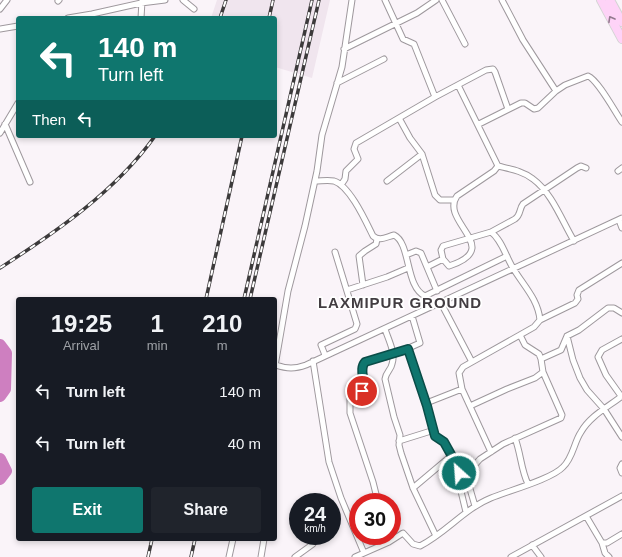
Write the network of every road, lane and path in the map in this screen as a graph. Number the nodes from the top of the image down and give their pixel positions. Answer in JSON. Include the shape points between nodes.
{"nodes":[{"id":1,"x":7,"y":0,"type":"edge"},
{"id":2,"x":165,"y":0,"type":"edge"},
{"id":3,"x":183,"y":0,"type":"edge"},
{"id":4,"x":352,"y":0,"type":"edge"},
{"id":5,"x":385,"y":0,"type":"edge"},
{"id":6,"x":436,"y":0,"type":"edge"},
{"id":7,"x":442,"y":0,"type":"edge"},
{"id":8,"x":502,"y":0,"type":"edge"},
{"id":9,"x":601,"y":0,"type":"edge"},
{"id":10,"x":610,"y":0,"type":"edge"},
{"id":11,"x":142,"y":1,"type":"edge"},
{"id":12,"x":0,"y":9,"type":"edge"},
{"id":13,"x":194,"y":9,"type":"dead end"},
{"id":14,"x":80,"y":16,"type":"edge"},
{"id":15,"x":141,"y":16,"type":"edge"},
{"id":16,"x":622,"y":22,"type":"edge"},
{"id":17,"x":396,"y":23,"type":"junction"},
{"id":18,"x":16,"y":26,"type":"edge"},
{"id":19,"x":0,"y":29,"type":"edge"},
{"id":20,"x":622,"y":39,"type":"edge"},
{"id":21,"x":465,"y":44,"type":"dead end"},
{"id":22,"x":344,"y":49,"type":"junction"},
{"id":23,"x":384,"y":60,"type":"dead end"},
{"id":24,"x":337,"y":83,"type":"junction"},
{"id":25,"x":458,"y":85,"type":"junction"},
{"id":26,"x":556,"y":91,"type":"junction"},
{"id":27,"x":435,"y":97,"type":"junction"},
{"id":28,"x":508,"y":109,"type":"junction"},
{"id":29,"x":16,"y":112,"type":"edge"},
{"id":30,"x":399,"y":118,"type":"junction"},
{"id":31,"x":622,"y":122,"type":"edge"},
{"id":32,"x":5,"y":124,"type":"junction"},
{"id":33,"x":478,"y":124,"type":"junction"},
{"id":34,"x":0,"y":133,"type":"edge"},
{"id":35,"x":422,"y":154,"type":"junction"},
{"id":36,"x":498,"y":166,"type":"junction"},
{"id":37,"x":586,"y":168,"type":"dead end"},
{"id":38,"x":315,"y":181,"type":"junction"},
{"id":39,"x":387,"y":181,"type":"dead end"},
{"id":40,"x":30,"y":182,"type":"dead end"},
{"id":41,"x":341,"y":185,"type":"junction"},
{"id":42,"x":545,"y":191,"type":"junction"},
{"id":43,"x":454,"y":200,"type":"junction"},
{"id":44,"x":620,"y":219,"type":"edge"},
{"id":45,"x":622,"y":228,"type":"edge"},
{"id":46,"x":491,"y":232,"type":"junction"},
{"id":47,"x":468,"y":238,"type":"junction"},
{"id":48,"x":377,"y":239,"type":"junction"},
{"id":49,"x":574,"y":241,"type":"junction"},
{"id":50,"x":335,"y":252,"type":"dead end"},
{"id":51,"x":406,"y":255,"type":"junction"},
{"id":52,"x":443,"y":259,"type":"junction"},
{"id":53,"x":508,"y":259,"type":"junction"},
{"id":54,"x":622,"y":264,"type":"edge"},
{"id":55,"x":427,"y":267,"type":"junction"},
{"id":56,"x":408,"y":268,"type":"junction"},
{"id":57,"x":514,"y":269,"type":"junction"},
{"id":58,"x":363,"y":285,"type":"junction"},
{"id":59,"x":347,"y":290,"type":"junction"},
{"id":60,"x":437,"y":291,"type":"junction"},
{"id":61,"x":442,"y":303,"type":"junction"},
{"id":62,"x":622,"y":312,"type":"edge"},
{"id":63,"x":412,"y":316,"type":"junction"},
{"id":64,"x":540,"y":320,"type":"junction"},
{"id":65,"x":385,"y":329,"type":"junction"},
{"id":66,"x":520,"y":335,"type":"junction"},
{"id":67,"x":567,"y":336,"type":"junction"},
{"id":68,"x":622,"y":339,"type":"edge"},
{"id":69,"x":408,"y":349,"type":"junction"},
{"id":70,"x":277,"y":354,"type":"edge"},
{"id":71,"x":325,"y":355,"type":"junction"},
{"id":72,"x":393,"y":355,"type":"junction"},
{"id":73,"x":542,"y":359,"type":"junction"},
{"id":74,"x":313,"y":361,"type":"junction"},
{"id":75,"x":472,"y":362,"type":"junction"},
{"id":76,"x":277,"y":366,"type":"edge"},
{"id":77,"x":543,"y":372,"type":"junction"},
{"id":78,"x":462,"y":389,"type":"junction"},
{"id":79,"x":622,"y":396,"type":"edge"},
{"id":80,"x":427,"y":406,"type":"junction"},
{"id":81,"x":470,"y":406,"type":"junction"},
{"id":82,"x":604,"y":409,"type":"junction"},
{"id":83,"x":433,"y":429,"type":"junction"},
{"id":84,"x":622,"y":436,"type":"edge"},
{"id":85,"x":515,"y":438,"type":"junction"},
{"id":86,"x":399,"y":441,"type":"junction"},
{"id":87,"x":491,"y":452,"type":"junction"},
{"id":88,"x":451,"y":456,"type":"junction"},
{"id":89,"x":622,"y":464,"type":"edge"},
{"id":90,"x":622,"y":473,"type":"edge"},
{"id":91,"x":528,"y":484,"type":"junction"},
{"id":92,"x":413,"y":488,"type":"junction"},
{"id":93,"x":375,"y":493,"type":"edge"},
{"id":94,"x":622,"y":496,"type":"edge"},
{"id":95,"x":476,"y":506,"type":"junction"},
{"id":96,"x":466,"y":512,"type":"junction"},
{"id":97,"x":586,"y":516,"type":"junction"},
{"id":98,"x":622,"y":534,"type":"edge"},
{"id":99,"x":401,"y":535,"type":"edge"},
{"id":100,"x":436,"y":536,"type":"junction"},
{"id":101,"x":233,"y":541,"type":"edge"},
{"id":102,"x":264,"y":541,"type":"edge"},
{"id":103,"x":602,"y":543,"type":"junction"},
{"id":104,"x":312,"y":545,"type":"edge"},
{"id":105,"x":379,"y":545,"type":"edge"},
{"id":106,"x":532,"y":545,"type":"junction"},
{"id":107,"x":364,"y":554,"type":"junction"},
{"id":108,"x":229,"y":557,"type":"edge"},
{"id":109,"x":261,"y":557,"type":"edge"},
{"id":110,"x":295,"y":557,"type":"edge"},
{"id":111,"x":355,"y":557,"type":"edge"},
{"id":112,"x":511,"y":557,"type":"edge"},
{"id":113,"x":541,"y":557,"type":"edge"},
{"id":114,"x":609,"y":557,"type":"edge"}],
"edges":[{"from":1,"to":12,"type":"street"},
{"from":2,"to":11,"type":"street"},
{"from":3,"to":13,"type":"street"},
{"from":4,"to":22,"type":"street"},
{"from":5,"to":17,"type":"street"},
{"from":6,"to":17,"type":"street"},
{"from":7,"to":21,"type":"street"},
{"from":8,"to":26,"type":"street","via":[[523,40]]},
{"from":20,"to":9,"type":"main road","one_way":true},
{"from":10,"to":16,"type":"main road"},
{"from":11,"to":14,"type":"street"},
{"from":11,"to":15,"type":"street"},
{"from":17,"to":22,"type":"street"},
{"from":17,"to":27,"type":"street","via":[[403,39],[414,44]]},
{"from":18,"to":19,"type":"street"},
{"from":22,"to":24,"type":"street"},
{"from":23,"to":24,"type":"street"},
{"from":24,"to":38,"type":"street","via":[[322,134]]},
{"from":25,"to":27,"type":"street"},
{"from":25,"to":28,"type":"street","via":[[486,70],[493,69]]},
{"from":25,"to":33,"type":"street"},
{"from":26,"to":28,"type":"street","via":[[538,108],[534,109],[521,103]]},
{"from":26,"to":31,"type":"street","via":[[582,78],[593,78]]},
{"from":27,"to":30,"type":"street"},
{"from":28,"to":33,"type":"street"},
{"from":29,"to":32,"type":"street"},
{"from":30,"to":35,"type":"street"},
{"from":30,"to":41,"type":"street","via":[[356,143],[354,148],[358,159],[346,171]]},
{"from":32,"to":34,"type":"street"},
{"from":32,"to":40,"type":"street"},
{"from":33,"to":36,"type":"street"},
{"from":35,"to":39,"type":"street"},
{"from":35,"to":43,"type":"street","via":[[435,195],[440,200]]},
{"from":36,"to":42,"type":"street","via":[[513,169],[532,178]]},
{"from":36,"to":43,"type":"street"},
{"from":37,"to":42,"type":"street","via":[[577,168]]},
{"from":38,"to":41,"type":"street","via":[[335,181]]},
{"from":38,"to":70,"type":"street","via":[[288,291]]},
{"from":41,"to":48,"type":"street"},
{"from":42,"to":46,"type":"street","via":[[523,204],[515,219]]},
{"from":42,"to":49,"type":"street"},
{"from":43,"to":47,"type":"street","via":[[453,208]]},
{"from":44,"to":45,"type":"street"},
{"from":44,"to":49,"type":"street"},
{"from":46,"to":47,"type":"street"},
{"from":46,"to":53,"type":"street"},
{"from":47,"to":52,"type":"street","via":[[443,246]]},
{"from":47,"to":52,"type":"street","via":[[472,247],[469,257],[449,266]]},
{"from":48,"to":51,"type":"street","via":[[394,235],[398,237]]},
{"from":48,"to":58,"type":"street","via":[[376,244],[359,256]]},
{"from":49,"to":57,"type":"street"},
{"from":50,"to":59,"type":"street"},
{"from":51,"to":55,"type":"street","via":[[419,251]]},
{"from":51,"to":56,"type":"street"},
{"from":52,"to":55,"type":"street"},
{"from":53,"to":57,"type":"street"},
{"from":53,"to":60,"type":"street"},
{"from":54,"to":64,"type":"street","via":[[579,290],[575,304]]},
{"from":55,"to":60,"type":"street"},
{"from":56,"to":58,"type":"street"},
{"from":56,"to":60,"type":"street","via":[[421,295],[428,296]]},
{"from":57,"to":61,"type":"street"},
{"from":57,"to":64,"type":"street","via":[[533,296]]},
{"from":58,"to":59,"type":"street"},
{"from":59,"to":71,"type":"street","via":[[357,327],[321,345]]},
{"from":61,"to":63,"type":"street"},
{"from":61,"to":75,"type":"street"},
{"from":62,"to":67,"type":"street","via":[[608,308]]},
{"from":63,"to":65,"type":"street"},
{"from":63,"to":69,"type":"street","via":[[420,343]]},
{"from":64,"to":66,"type":"street"},
{"from":65,"to":71,"type":"street"},
{"from":65,"to":72,"type":"street"},
{"from":66,"to":73,"type":"street","via":[[525,345]]},
{"from":66,"to":75,"type":"street"},
{"from":67,"to":73,"type":"street","via":[[561,350]]},
{"from":67,"to":82,"type":"street","via":[[580,378]]},
{"from":68,"to":79,"type":"street","via":[[602,350],[598,356],[606,375]]},
{"from":69,"to":72,"type":"street"},
{"from":69,"to":80,"type":"street"},
{"from":71,"to":74,"type":"street"},
{"from":72,"to":86,"type":"street","via":[[393,362],[385,376],[400,435]]},
{"from":72,"to":93,"type":"street","via":[[363,364],[364,389],[350,400],[350,413]]},
{"from":73,"to":77,"type":"street"},
{"from":74,"to":76,"type":"street","via":[[296,368]]},
{"from":74,"to":107,"type":"street","via":[[329,462]]},
{"from":75,"to":78,"type":"street","via":[[459,372]]},
{"from":77,"to":81,"type":"street","via":[[535,378]]},
{"from":77,"to":85,"type":"street","via":[[562,414],[561,418]]},
{"from":78,"to":80,"type":"street","via":[[433,399]]},
{"from":78,"to":81,"type":"street"},
{"from":79,"to":82,"type":"street"},
{"from":80,"to":83,"type":"street"},
{"from":81,"to":87,"type":"street"},
{"from":82,"to":84,"type":"street"},
{"from":82,"to":91,"type":"street","via":[[580,432],[564,467]]},
{"from":83,"to":86,"type":"street","via":[[429,433]]},
{"from":83,"to":88,"type":"street","via":[[435,436],[442,440]]},
{"from":85,"to":87,"type":"street"},
{"from":85,"to":91,"type":"street"},
{"from":86,"to":92,"type":"street"},
{"from":87,"to":95,"type":"street","via":[[468,474]]},
{"from":88,"to":92,"type":"street"},
{"from":88,"to":96,"type":"street","via":[[459,470],[458,479]]},
{"from":89,"to":90,"type":"street"},
{"from":91,"to":95,"type":"street"},
{"from":92,"to":100,"type":"street"},
{"from":94,"to":97,"type":"street"},
{"from":95,"to":96,"type":"street"},
{"from":96,"to":100,"type":"street"},
{"from":97,"to":103,"type":"street"},
{"from":97,"to":106,"type":"street"},
{"from":98,"to":103,"type":"street","via":[[607,543]]},
{"from":99,"to":100,"type":"street","via":[[420,546]]},
{"from":101,"to":108,"type":"street"},
{"from":102,"to":109,"type":"street"},
{"from":103,"to":114,"type":"street"},
{"from":104,"to":110,"type":"street"},
{"from":105,"to":107,"type":"street"},
{"from":106,"to":112,"type":"street"},
{"from":106,"to":113,"type":"street"},
{"from":107,"to":111,"type":"street"}]}
